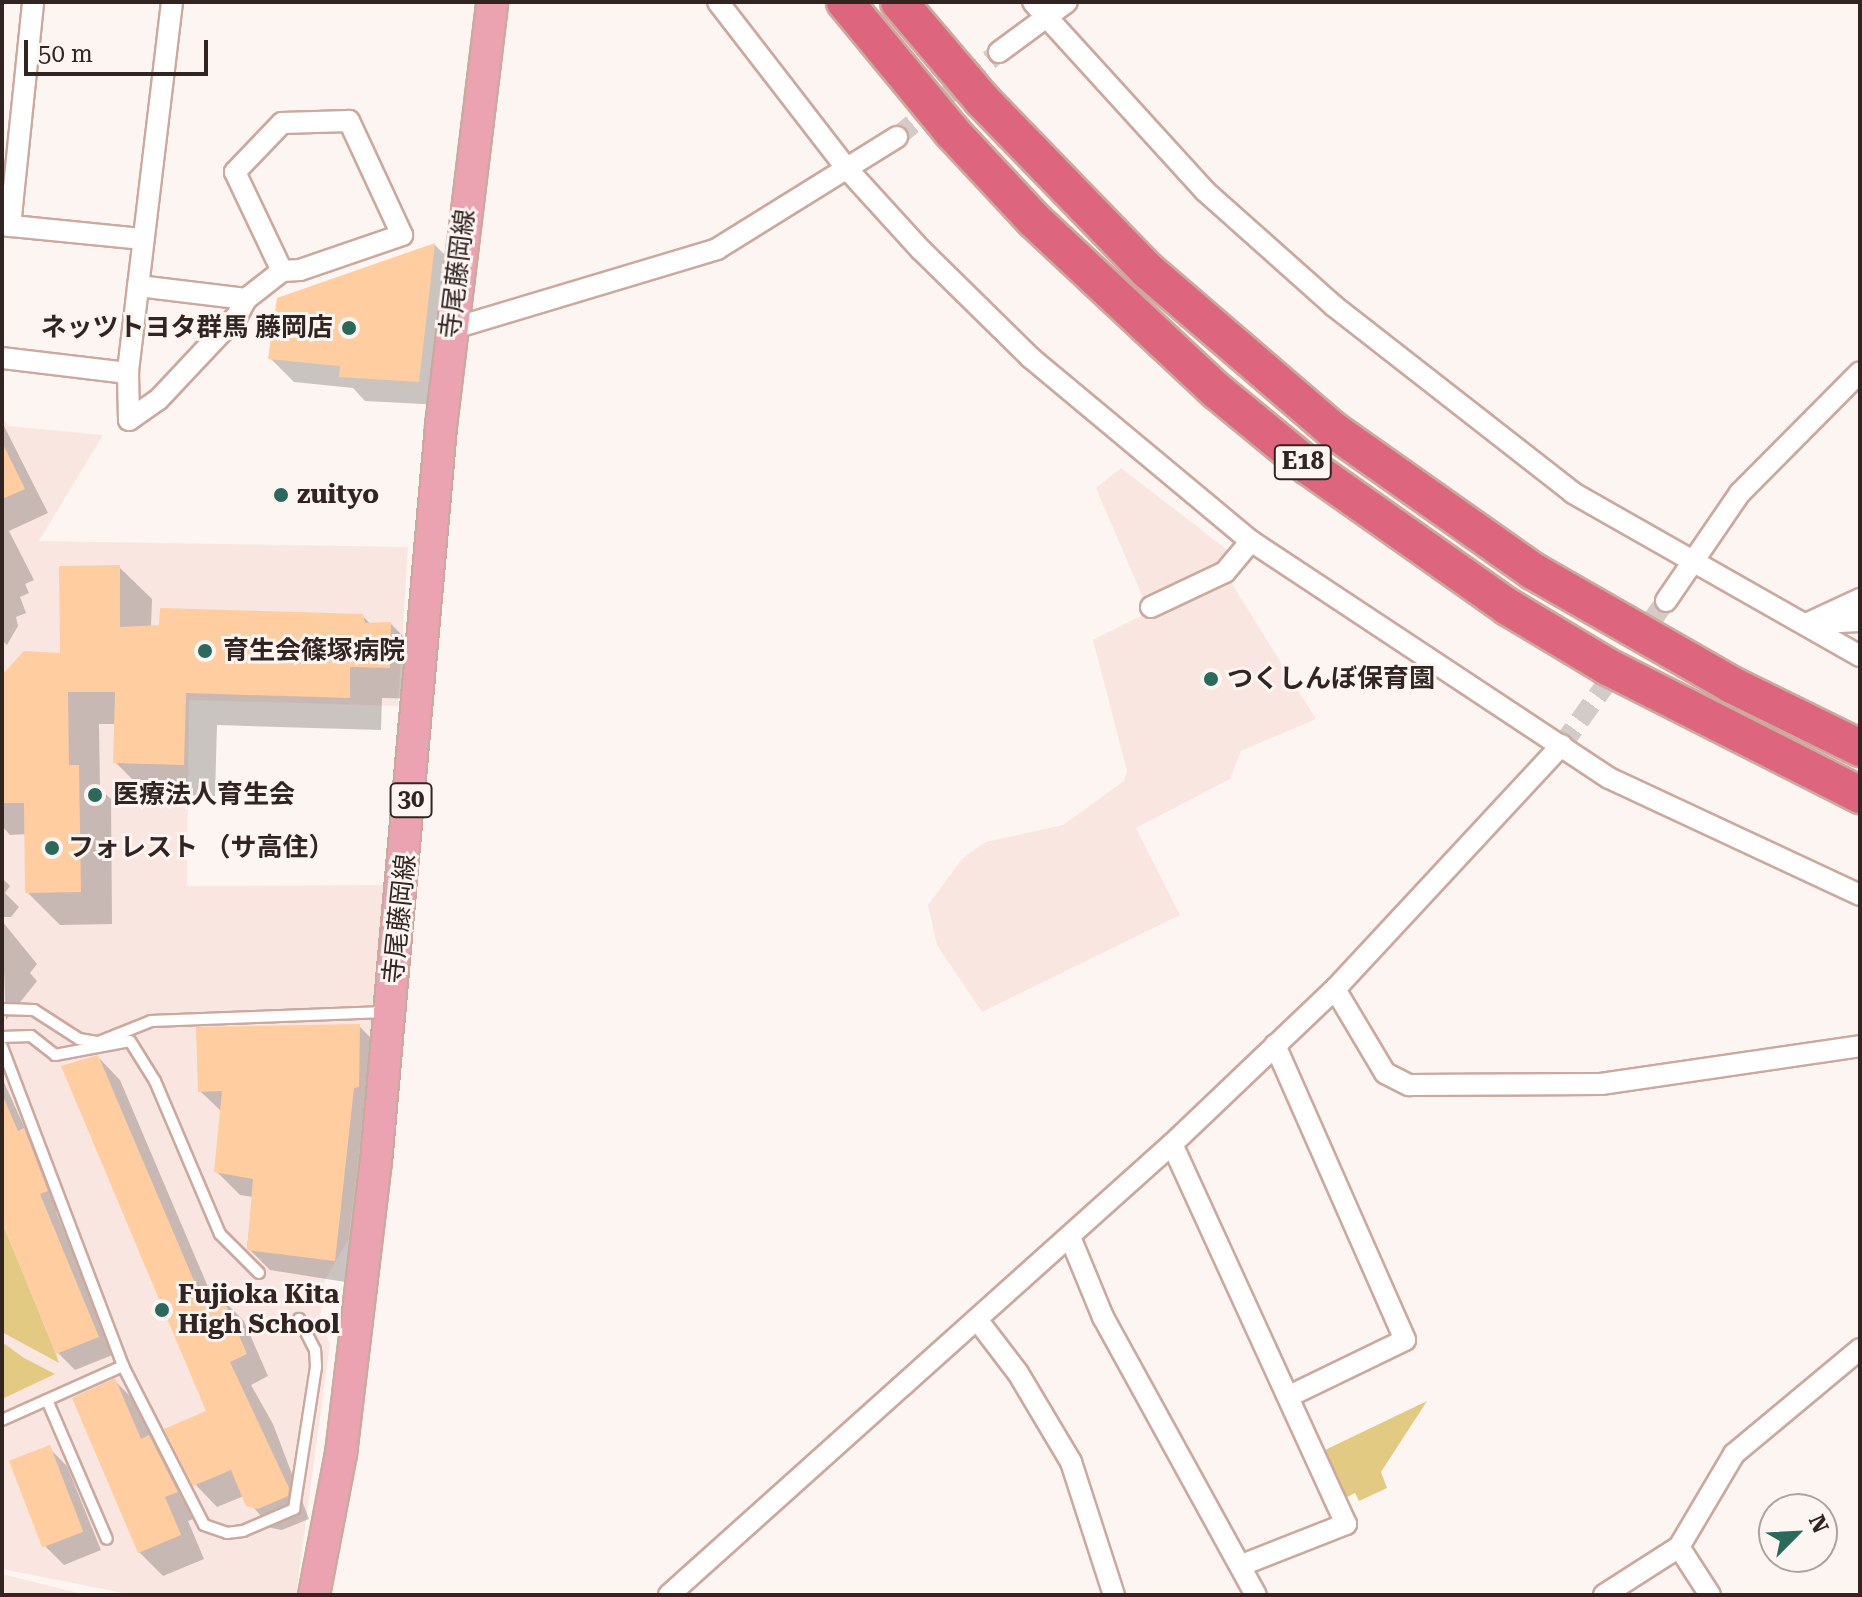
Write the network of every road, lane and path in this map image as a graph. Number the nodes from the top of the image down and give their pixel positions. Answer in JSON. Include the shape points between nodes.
{"nodes":[{"id":1,"x":33,"y":2,"type":"edge"},
{"id":2,"x":172,"y":2,"type":"edge"},
{"id":3,"x":492,"y":2,"type":"edge"},
{"id":4,"x":718,"y":2,"type":"edge"},
{"id":5,"x":845,"y":2,"type":"edge"},
{"id":6,"x":899,"y":2,"type":"edge"},
{"id":7,"x":1067,"y":2,"type":"edge"},
{"id":8,"x":1040,"y":10,"type":"edge"},
{"id":9,"x":999,"y":52,"type":"tunnel mouth"},
{"id":10,"x":897,"y":137,"type":"tunnel mouth"},
{"id":11,"x":848,"y":170,"type":"junction"},
{"id":12,"x":6,"y":225,"type":"edge"},
{"id":13,"x":143,"y":239,"type":"junction"},
{"id":14,"x":282,"y":271,"type":"junction"},
{"id":15,"x":138,"y":286,"type":"junction"},
{"id":16,"x":246,"y":299,"type":"junction"},
{"id":17,"x":451,"y":329,"type":"junction"},
{"id":18,"x":2,"y":358,"type":"edge"},
{"id":19,"x":1860,"y":372,"type":"edge"},
{"id":20,"x":128,"y":373,"type":"junction"},
{"id":21,"x":1251,"y":541,"type":"junction"},
{"id":22,"x":1696,"y":560,"type":"junction"},
{"id":23,"x":1860,"y":599,"type":"edge"},
{"id":24,"x":1666,"y":601,"type":"tunnel mouth"},
{"id":25,"x":1151,"y":607,"type":"dead end"},
{"id":26,"x":1860,"y":621,"type":"edge"},
{"id":27,"x":1806,"y":624,"type":"junction"},
{"id":28,"x":1860,"y":656,"type":"edge"},
{"id":29,"x":1562,"y":745,"type":"junction"},
{"id":30,"x":1860,"y":748,"type":"edge"},
{"id":31,"x":1860,"y":795,"type":"edge"},
{"id":32,"x":1860,"y":895,"type":"edge"},
{"id":33,"x":1335,"y":989,"type":"junction"},
{"id":34,"x":2,"y":1009,"type":"edge"},
{"id":35,"x":391,"y":1012,"type":"junction"},
{"id":36,"x":2,"y":1037,"type":"edge"},
{"id":37,"x":1275,"y":1045,"type":"junction"},
{"id":38,"x":1860,"y":1046,"type":"edge"},
{"id":39,"x":2,"y":1047,"type":"edge"},
{"id":40,"x":1172,"y":1144,"type":"junction"},
{"id":41,"x":1070,"y":1237,"type":"junction"},
{"id":42,"x":259,"y":1273,"type":"dead end"},
{"id":43,"x":299,"y":1319,"type":"dead end"},
{"id":44,"x":979,"y":1322,"type":"junction"},
{"id":45,"x":1860,"y":1349,"type":"edge"},
{"id":46,"x":123,"y":1366,"type":"junction"},
{"id":47,"x":1289,"y":1396,"type":"junction"},
{"id":48,"x":47,"y":1400,"type":"junction"},
{"id":49,"x":2,"y":1420,"type":"edge"},
{"id":50,"x":107,"y":1539,"type":"dead end"},
{"id":51,"x":1679,"y":1547,"type":"junction"},
{"id":52,"x":1242,"y":1565,"type":"junction"},
{"id":53,"x":314,"y":1595,"type":"edge"},
{"id":54,"x":669,"y":1595,"type":"edge"},
{"id":55,"x":1114,"y":1595,"type":"edge"},
{"id":56,"x":1256,"y":1595,"type":"edge"},
{"id":57,"x":1604,"y":1595,"type":"edge"},
{"id":58,"x":1710,"y":1595,"type":"edge"}],
"edges":[{"from":1,"to":12,"type":"street"},
{"from":2,"to":13,"type":"street"},
{"from":3,"to":17,"type":"main road","name":"寺尾藤岡線","number":"30"},
{"from":4,"to":11,"type":"street"},
{"from":5,"to":31,"type":"highway","number":"E18","via":[[952,132],[1034,220],[1217,391],[1308,466],[1482,589],[1608,667]]},
{"from":6,"to":30,"type":"highway","number":"E18","via":[[992,111],[1148,271],[1333,430],[1533,571],[1719,678]]},
{"from":7,"to":8,"type":"street"},
{"from":8,"to":9,"type":"street"},
{"from":8,"to":22,"type":"street","via":[[1205,191],[1334,306],[1573,493]]},
{"from":10,"to":11,"type":"street"},
{"from":11,"to":17,"type":"street","via":[[808,189],[717,249]]},
{"from":11,"to":21,"type":"street","via":[[1031,358]]},
{"from":12,"to":13,"type":"street"},
{"from":13,"to":15,"type":"street"},
{"from":14,"to":14,"type":"street","via":[[235,172],[282,123],[349,121],[402,235],[300,270]]},
{"from":14,"to":16,"type":"street"},
{"from":15,"to":16,"type":"street"},
{"from":15,"to":20,"type":"street"},
{"from":16,"to":20,"type":"street","via":[[237,316],[158,400],[129,420]]},
{"from":17,"to":35,"type":"main road","name":"寺尾藤岡線","number":"30"},
{"from":18,"to":20,"type":"street"},
{"from":19,"to":22,"type":"street","via":[[1740,493]]},
{"from":21,"to":25,"type":"street","via":[[1225,572]]},
{"from":21,"to":29,"type":"street"},
{"from":22,"to":24,"type":"street"},
{"from":22,"to":27,"type":"street"},
{"from":23,"to":27,"type":"street"},
{"from":26,"to":27,"type":"street"},
{"from":27,"to":28,"type":"street"},
{"from":29,"to":32,"type":"street","via":[[1609,778]]},
{"from":29,"to":33,"type":"street"},
{"from":33,"to":37,"type":"street"},
{"from":33,"to":38,"type":"street","via":[[1385,1073],[1409,1085],[1601,1084]]},
{"from":34,"to":35,"type":"lane","via":[[34,1010],[79,1039],[99,1042],[151,1021]]},
{"from":35,"to":53,"type":"main road","name":"寺尾藤岡線","number":"30","via":[[341,1454]]},
{"from":36,"to":42,"type":"lane","via":[[31,1036],[55,1055],[130,1041],[155,1081],[220,1234]]},
{"from":37,"to":40,"type":"street"},
{"from":37,"to":47,"type":"street","via":[[1405,1340]]},
{"from":39,"to":46,"type":"lane"},
{"from":40,"to":41,"type":"street"},
{"from":40,"to":47,"type":"street"},
{"from":41,"to":44,"type":"street"},
{"from":41,"to":52,"type":"street","via":[[1103,1317]]},
{"from":43,"to":46,"type":"lane","via":[[315,1350],[316,1367],[294,1509],[243,1531],[227,1533],[197,1518]]},
{"from":44,"to":54,"type":"street"},
{"from":44,"to":55,"type":"street","via":[[1018,1373],[1071,1462]]},
{"from":45,"to":51,"type":"street","via":[[1734,1454]]},
{"from":46,"to":48,"type":"lane"},
{"from":47,"to":52,"type":"street","via":[[1346,1524]]},
{"from":48,"to":49,"type":"lane"},
{"from":48,"to":50,"type":"lane"},
{"from":51,"to":57,"type":"street"},
{"from":51,"to":58,"type":"street"},
{"from":52,"to":56,"type":"street"}]}
